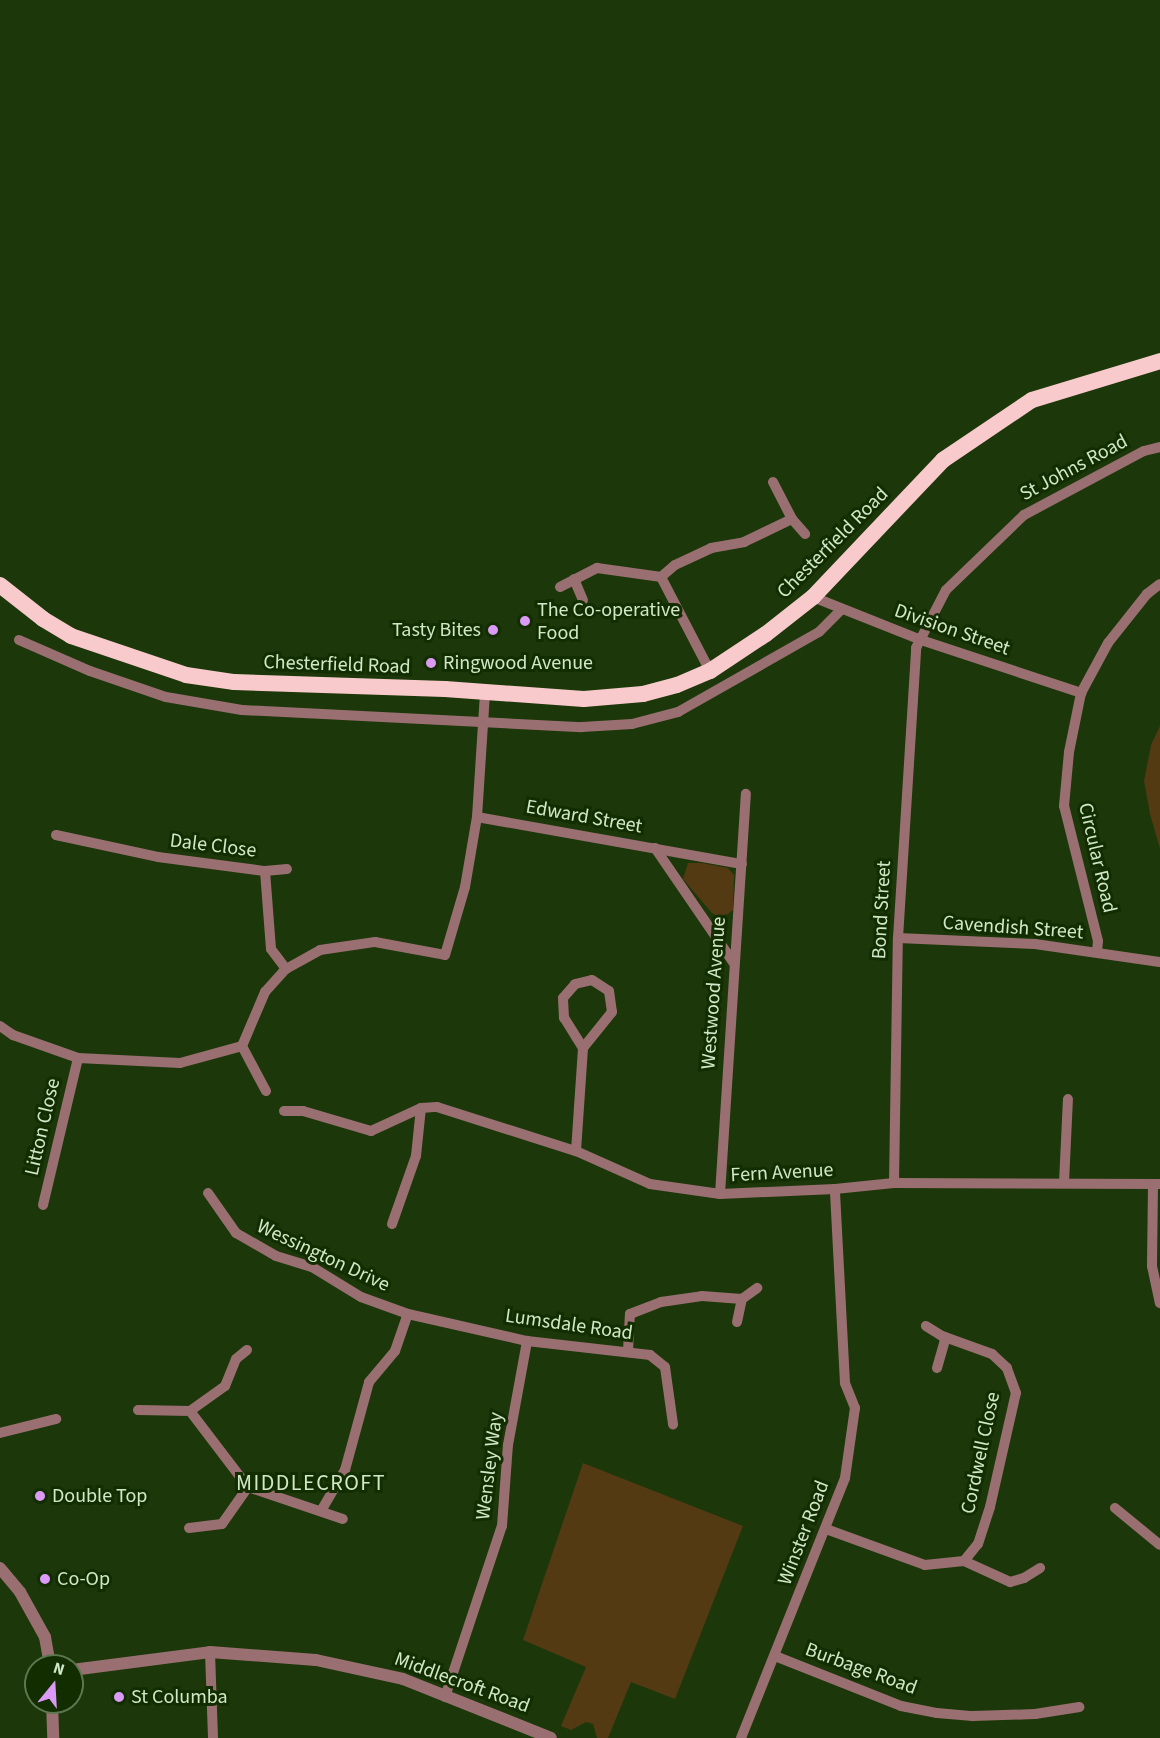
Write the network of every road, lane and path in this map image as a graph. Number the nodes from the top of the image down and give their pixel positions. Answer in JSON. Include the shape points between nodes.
{"nodes":[{"id":1,"x":1160,"y":361,"type":"edge"},
{"id":2,"x":1160,"y":447,"type":"edge"},
{"id":3,"x":773,"y":482,"type":"dead end"},
{"id":4,"x":792,"y":519,"type":"junction"},
{"id":5,"x":805,"y":534,"type":"dead end"},
{"id":6,"x":661,"y":577,"type":"junction"},
{"id":7,"x":574,"y":579,"type":"junction"},
{"id":8,"x":1160,"y":584,"type":"edge"},
{"id":9,"x":0,"y":585,"type":"edge"},
{"id":10,"x":560,"y":587,"type":"dead end"},
{"id":11,"x":813,"y":597,"type":"junction"},
{"id":12,"x":583,"y":600,"type":"dead end"},
{"id":13,"x":841,"y":610,"type":"junction"},
{"id":14,"x":19,"y":640,"type":"dead end"},
{"id":15,"x":921,"y":640,"type":"junction"},
{"id":16,"x":710,"y":671,"type":"junction"},
{"id":17,"x":485,"y":692,"type":"junction"},
{"id":18,"x":1081,"y":693,"type":"junction"},
{"id":19,"x":485,"y":724,"type":"junction"},
{"id":20,"x":746,"y":794,"type":"dead end"},
{"id":21,"x":477,"y":817,"type":"junction"},
{"id":22,"x":56,"y":835,"type":"dead end"},
{"id":23,"x":655,"y":848,"type":"junction"},
{"id":24,"x":742,"y":864,"type":"junction"},
{"id":25,"x":287,"y":869,"type":"dead end"},
{"id":26,"x":265,"y":871,"type":"junction"},
{"id":27,"x":898,"y":938,"type":"junction"},
{"id":28,"x":1097,"y":952,"type":"junction"},
{"id":29,"x":733,"y":962,"type":"junction"},
{"id":30,"x":1160,"y":962,"type":"edge"},
{"id":31,"x":286,"y":969,"type":"junction"},
{"id":32,"x":0,"y":1026,"type":"edge"},
{"id":33,"x":242,"y":1046,"type":"junction"},
{"id":34,"x":583,"y":1048,"type":"junction"},
{"id":35,"x":78,"y":1058,"type":"junction"},
{"id":36,"x":266,"y":1091,"type":"dead end"},
{"id":37,"x":1068,"y":1099,"type":"dead end"},
{"id":38,"x":421,"y":1108,"type":"junction"},
{"id":39,"x":284,"y":1111,"type":"dead end"},
{"id":40,"x":576,"y":1151,"type":"junction"},
{"id":41,"x":894,"y":1183,"type":"junction"},
{"id":42,"x":1064,"y":1183,"type":"junction"},
{"id":43,"x":1156,"y":1184,"type":"edge"},
{"id":44,"x":835,"y":1189,"type":"junction"},
{"id":45,"x":208,"y":1193,"type":"dead end"},
{"id":46,"x":720,"y":1194,"type":"junction"},
{"id":47,"x":43,"y":1204,"type":"dead end"},
{"id":48,"x":392,"y":1224,"type":"dead end"},
{"id":49,"x":757,"y":1288,"type":"dead end"},
{"id":50,"x":742,"y":1299,"type":"junction"},
{"id":51,"x":1160,"y":1303,"type":"edge"},
{"id":52,"x":408,"y":1314,"type":"junction"},
{"id":53,"x":737,"y":1322,"type":"dead end"},
{"id":54,"x":926,"y":1326,"type":"dead end"},
{"id":55,"x":945,"y":1337,"type":"junction"},
{"id":56,"x":527,"y":1341,"type":"junction"},
{"id":57,"x":247,"y":1350,"type":"dead end"},
{"id":58,"x":628,"y":1351,"type":"junction"},
{"id":59,"x":937,"y":1368,"type":"dead end"},
{"id":60,"x":138,"y":1410,"type":"dead end"},
{"id":61,"x":190,"y":1411,"type":"junction"},
{"id":62,"x":56,"y":1419,"type":"dead end"},
{"id":63,"x":673,"y":1424,"type":"dead end"},
{"id":64,"x":0,"y":1433,"type":"edge"},
{"id":65,"x":248,"y":1487,"type":"junction"},
{"id":66,"x":1115,"y":1508,"type":"dead end"},
{"id":67,"x":321,"y":1511,"type":"junction"},
{"id":68,"x":343,"y":1519,"type":"dead end"},
{"id":69,"x":189,"y":1528,"type":"dead end"},
{"id":70,"x":826,"y":1529,"type":"junction"},
{"id":71,"x":1160,"y":1545,"type":"edge"},
{"id":72,"x":964,"y":1562,"type":"junction"},
{"id":73,"x":0,"y":1568,"type":"edge"},
{"id":74,"x":1040,"y":1568,"type":"dead end"},
{"id":75,"x":210,"y":1652,"type":"junction"},
{"id":76,"x":48,"y":1654,"type":"edge"},
{"id":77,"x":775,"y":1656,"type":"junction"},
{"id":78,"x":84,"y":1668,"type":"edge"},
{"id":79,"x":445,"y":1696,"type":"junction"},
{"id":80,"x":1079,"y":1707,"type":"dead end"},
{"id":81,"x":52,"y":1714,"type":"edge"},
{"id":82,"x":53,"y":1738,"type":"edge"},
{"id":83,"x":213,"y":1738,"type":"edge"},
{"id":84,"x":551,"y":1738,"type":"edge"},
{"id":85,"x":741,"y":1738,"type":"edge"}],
"edges":[{"from":1,"to":11,"type":"highway","name":"Chesterfield Road","via":[[1032,400],[953,453]]},
{"from":2,"to":15,"type":"street","name":"St Johns Road","via":[[1144,451],[1024,515],[946,590]]},
{"from":3,"to":4,"type":"street"},
{"from":4,"to":5,"type":"street"},
{"from":4,"to":6,"type":"street","via":[[744,542],[711,548],[675,565]]},
{"from":6,"to":7,"type":"street","via":[[597,568]]},
{"from":6,"to":16,"type":"street"},
{"from":7,"to":10,"type":"street"},
{"from":7,"to":12,"type":"street"},
{"from":8,"to":18,"type":"street","name":"Circular Road","via":[[1147,594],[1108,643]]},
{"from":9,"to":17,"type":"highway","name":"Chesterfield Road","via":[[71,636],[186,675],[234,682]]},
{"from":11,"to":13,"type":"street","name":"Division Street"},
{"from":11,"to":16,"type":"highway","name":"Chesterfield Road"},
{"from":13,"to":15,"type":"street","name":"Division Street"},
{"from":13,"to":19,"type":"street","via":[[819,632],[678,712],[633,724]]},
{"from":14,"to":19,"type":"street","via":[[90,671],[166,697],[242,710]]},
{"from":15,"to":18,"type":"street","name":"Division Street"},
{"from":15,"to":27,"type":"street","name":"Bond Street","via":[[916,648]]},
{"from":16,"to":17,"type":"highway","name":"Chesterfield Road","via":[[643,694],[584,699]]},
{"from":17,"to":19,"type":"street"},
{"from":18,"to":28,"type":"street","name":"Circular Road","via":[[1069,752],[1064,806],[1098,941]]},
{"from":19,"to":21,"type":"street"},
{"from":20,"to":24,"type":"street","name":"Westwood Avenue"},
{"from":21,"to":23,"type":"street","name":"Edward Street"},
{"from":21,"to":31,"type":"street","via":[[465,887],[445,955],[375,942],[320,950]]},
{"from":22,"to":26,"type":"street","name":"Dale Close","via":[[158,857]]},
{"from":23,"to":24,"type":"street"},
{"from":23,"to":29,"type":"street","name":"Edward Street"},
{"from":24,"to":29,"type":"street","name":"Westwood Avenue"},
{"from":25,"to":26,"type":"street"},
{"from":26,"to":31,"type":"street","name":"Dale Close","via":[[271,949]]},
{"from":27,"to":28,"type":"street","name":"Cavendish Street","via":[[1035,944]]},
{"from":27,"to":41,"type":"street","name":"Bond Street"},
{"from":28,"to":30,"type":"street","name":"Cavendish Street"},
{"from":29,"to":46,"type":"street","name":"Westwood Avenue"},
{"from":31,"to":33,"type":"street","via":[[265,992]]},
{"from":32,"to":35,"type":"street","via":[[13,1035]]},
{"from":33,"to":35,"type":"street","via":[[180,1064]]},
{"from":33,"to":36,"type":"street"},
{"from":34,"to":34,"type":"street","via":[[564,1018],[563,998],[575,984],[592,981],[609,991],[612,1012]]},
{"from":34,"to":40,"type":"street"},
{"from":35,"to":47,"type":"street","name":"Litton Close"},
{"from":37,"to":42,"type":"street"},
{"from":38,"to":39,"type":"street","via":[[371,1131],[303,1112]]},
{"from":38,"to":40,"type":"street","name":"Fern Avenue","via":[[437,1107]]},
{"from":38,"to":48,"type":"street","via":[[416,1156]]},
{"from":40,"to":46,"type":"street","name":"Fern Avenue","via":[[650,1184]]},
{"from":41,"to":42,"type":"street","name":"Fern Avenue"},
{"from":41,"to":44,"type":"street","name":"Fern Avenue"},
{"from":42,"to":43,"type":"street","name":"Fern Avenue"},
{"from":43,"to":51,"type":"street","via":[[1152,1266]]},
{"from":44,"to":46,"type":"street","name":"Fern Avenue"},
{"from":44,"to":70,"type":"street","name":"Winster Road","via":[[845,1383],[855,1408],[845,1478]]},
{"from":45,"to":52,"type":"street","name":"Wessington Drive","via":[[236,1233],[276,1256],[312,1267],[361,1297]]},
{"from":49,"to":50,"type":"street"},
{"from":50,"to":53,"type":"street"},
{"from":50,"to":58,"type":"street","via":[[702,1296],[661,1302],[630,1314]]},
{"from":52,"to":56,"type":"street","name":"Lumsdale Road"},
{"from":52,"to":67,"type":"street","via":[[395,1351],[369,1382],[345,1470]]},
{"from":54,"to":55,"type":"street","name":"Cordwell Close"},
{"from":55,"to":59,"type":"street"},
{"from":55,"to":72,"type":"street","name":"Cordwell Close","via":[[992,1354],[1007,1368],[1016,1393],[990,1507],[978,1544]]},
{"from":56,"to":58,"type":"street","name":"Lumsdale Road"},
{"from":56,"to":79,"type":"street","name":"Wensley Way","via":[[508,1445],[502,1526]]},
{"from":57,"to":61,"type":"street","via":[[236,1359],[225,1386]]},
{"from":58,"to":63,"type":"street","name":"Lumsdale Road","via":[[650,1355],[665,1367]]},
{"from":60,"to":61,"type":"street"},
{"from":61,"to":65,"type":"street"},
{"from":62,"to":64,"type":"street"},
{"from":65,"to":67,"type":"street"},
{"from":65,"to":69,"type":"street","via":[[222,1524]]},
{"from":66,"to":71,"type":"street"},
{"from":67,"to":68,"type":"street"},
{"from":70,"to":72,"type":"street","via":[[925,1565]]},
{"from":70,"to":77,"type":"street","name":"Winster Road"},
{"from":72,"to":74,"type":"street","via":[[1010,1582]]},
{"from":73,"to":76,"type":"street","via":[[20,1592],[45,1637]]},
{"from":75,"to":78,"type":"street","name":"Middlecroft Road"},
{"from":75,"to":79,"type":"street","name":"Middlecroft Road","via":[[316,1660],[403,1678]]},
{"from":75,"to":83,"type":"street"},
{"from":77,"to":80,"type":"street","name":"Burbage Road","via":[[901,1706],[937,1713],[1035,1714]]},
{"from":77,"to":85,"type":"street","name":"Winster Road"},
{"from":79,"to":84,"type":"street","name":"Middlecroft Road"},
{"from":81,"to":82,"type":"street"}]}
